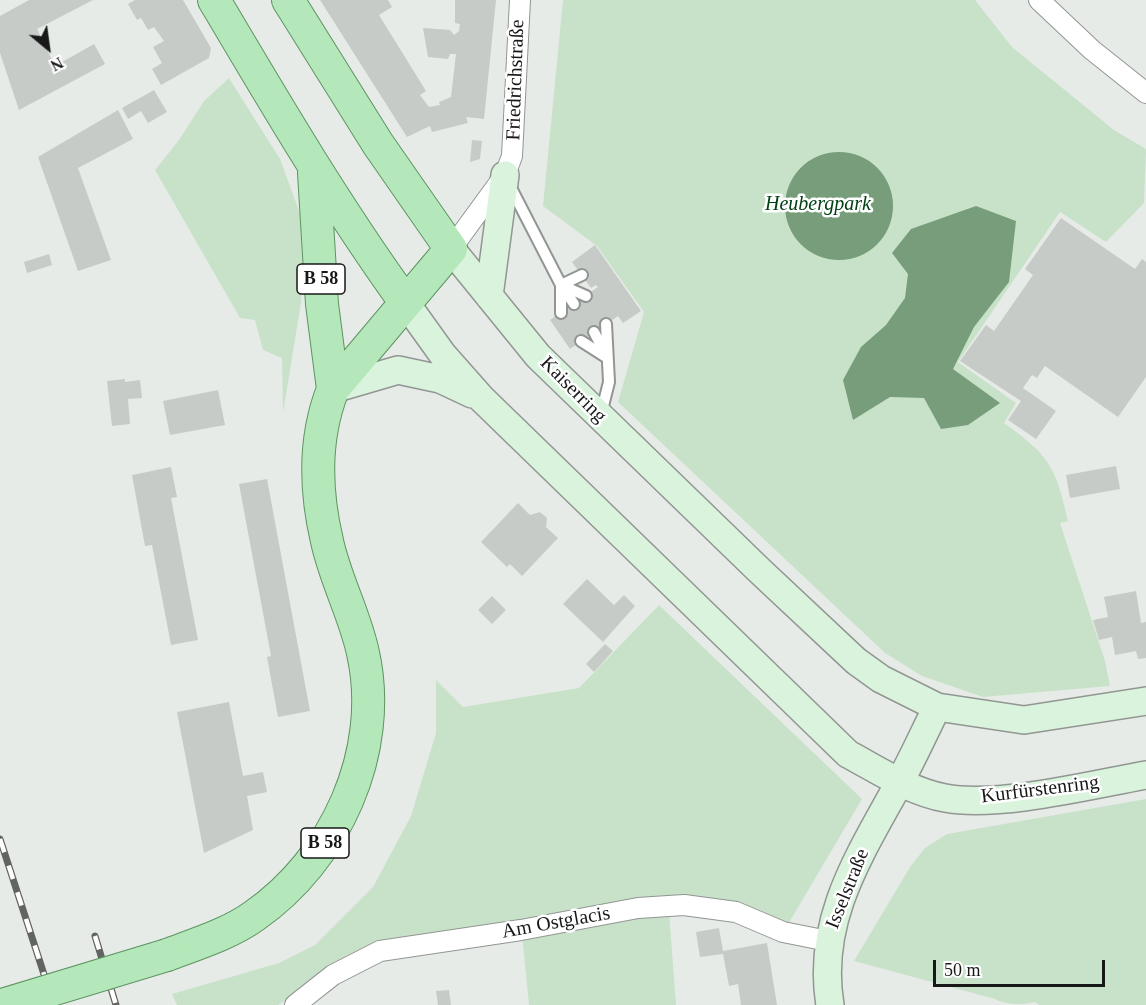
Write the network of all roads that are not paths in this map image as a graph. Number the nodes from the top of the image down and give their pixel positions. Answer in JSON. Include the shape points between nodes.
{"nodes":[{"id":1,"x":214,"y":0,"type":"edge"},
{"id":2,"x":288,"y":0,"type":"edge"},
{"id":3,"x":520,"y":0,"type":"edge"},
{"id":4,"x":1039,"y":0,"type":"edge"},
{"id":5,"x":1146,"y":93,"type":"edge"},
{"id":6,"x":314,"y":169,"type":"junction"},
{"id":7,"x":505,"y":176,"type":"junction"},
{"id":8,"x":451,"y":249,"type":"junction"},
{"id":9,"x":582,"y":275,"type":"dead end"},
{"id":10,"x":561,"y":285,"type":"junction"},
{"id":11,"x":489,"y":296,"type":"junction"},
{"id":12,"x":586,"y":296,"type":"dead end"},
{"id":13,"x":405,"y":302,"type":"junction"},
{"id":14,"x":574,"y":304,"type":"dead end"},
{"id":15,"x":561,"y":313,"type":"dead end"},
{"id":16,"x":606,"y":324,"type":"dead end"},
{"id":17,"x":594,"y":332,"type":"dead end"},
{"id":18,"x":581,"y":341,"type":"dead end"},
{"id":19,"x":606,"y":357,"type":"junction"},
{"id":20,"x":333,"y":389,"type":"junction"},
{"id":21,"x":481,"y":398,"type":"junction"},
{"id":22,"x":600,"y":417,"type":"junction"},
{"id":23,"x":1146,"y":701,"type":"edge"},
{"id":24,"x":938,"y":706,"type":"junction"},
{"id":25,"x":1146,"y":775,"type":"edge"},
{"id":26,"x":900,"y":782,"type":"junction"},
{"id":27,"x":828,"y":941,"type":"junction"},
{"id":28,"x":2,"y":1005,"type":"edge"},
{"id":29,"x":296,"y":1005,"type":"edge"},
{"id":30,"x":830,"y":1005,"type":"edge"}],
"edges":[{"from":1,"to":6,"type":"main road","number":"B 58"},
{"from":2,"to":8,"type":"main road","name":"Kaiserring","via":[[378,144]]},
{"from":3,"to":7,"type":"street","name":"Friedrichstraße","via":[[515,134]]},
{"from":4,"to":5,"type":"street"},
{"from":6,"to":13,"type":"main road","number":"B 58"},
{"from":6,"to":20,"type":"main road","number":"B 58","via":[[322,304]]},
{"from":7,"to":8,"type":"street","name":"Friedrichstraße"},
{"from":7,"to":10,"type":"lane"},
{"from":7,"to":11,"type":"main road"},
{"from":8,"to":11,"type":"main road","name":"Kaiserring"},
{"from":8,"to":13,"type":"main road","number":"B 58"},
{"from":9,"to":10,"type":"lane"},
{"from":10,"to":12,"type":"lane"},
{"from":10,"to":14,"type":"lane"},
{"from":10,"to":15,"type":"lane"},
{"from":11,"to":22,"type":"main road","name":"Kaiserring","via":[[538,356]]},
{"from":13,"to":20,"type":"main road","number":"B 58"},
{"from":13,"to":21,"type":"main road","via":[[443,355]]},
{"from":16,"to":19,"type":"lane"},
{"from":17,"to":19,"type":"lane"},
{"from":18,"to":19,"type":"lane"},
{"from":19,"to":22,"type":"lane","via":[[609,382]]},
{"from":20,"to":21,"type":"main road","via":[[398,370],[440,379]]},
{"from":20,"to":28,"type":"main road","number":"B 58","bridge":true,"via":[[321,426],[318,485],[327,541],[363,654],[367,705],[357,776],[332,834],[288,889],[253,917],[167,955]]},
{"from":21,"to":26,"type":"main road","via":[[848,754]]},
{"from":22,"to":24,"type":"main road","name":"Kaiserring","via":[[856,661],[881,679]]},
{"from":23,"to":24,"type":"main road","via":[[1024,720]]},
{"from":24,"to":26,"type":"main road","name":"Isselstraße"},
{"from":25,"to":26,"type":"main road","name":"Kurfürstenring","via":[[997,801],[944,798]]},
{"from":26,"to":27,"type":"main road","name":"Isselstraße","via":[[854,866]]},
{"from":27,"to":29,"type":"street","name":"Am Ostglacis","via":[[783,932],[736,912],[684,905],[638,908],[380,951],[333,975]]},
{"from":27,"to":30,"type":"main road","name":"Isselstraße"}]}
